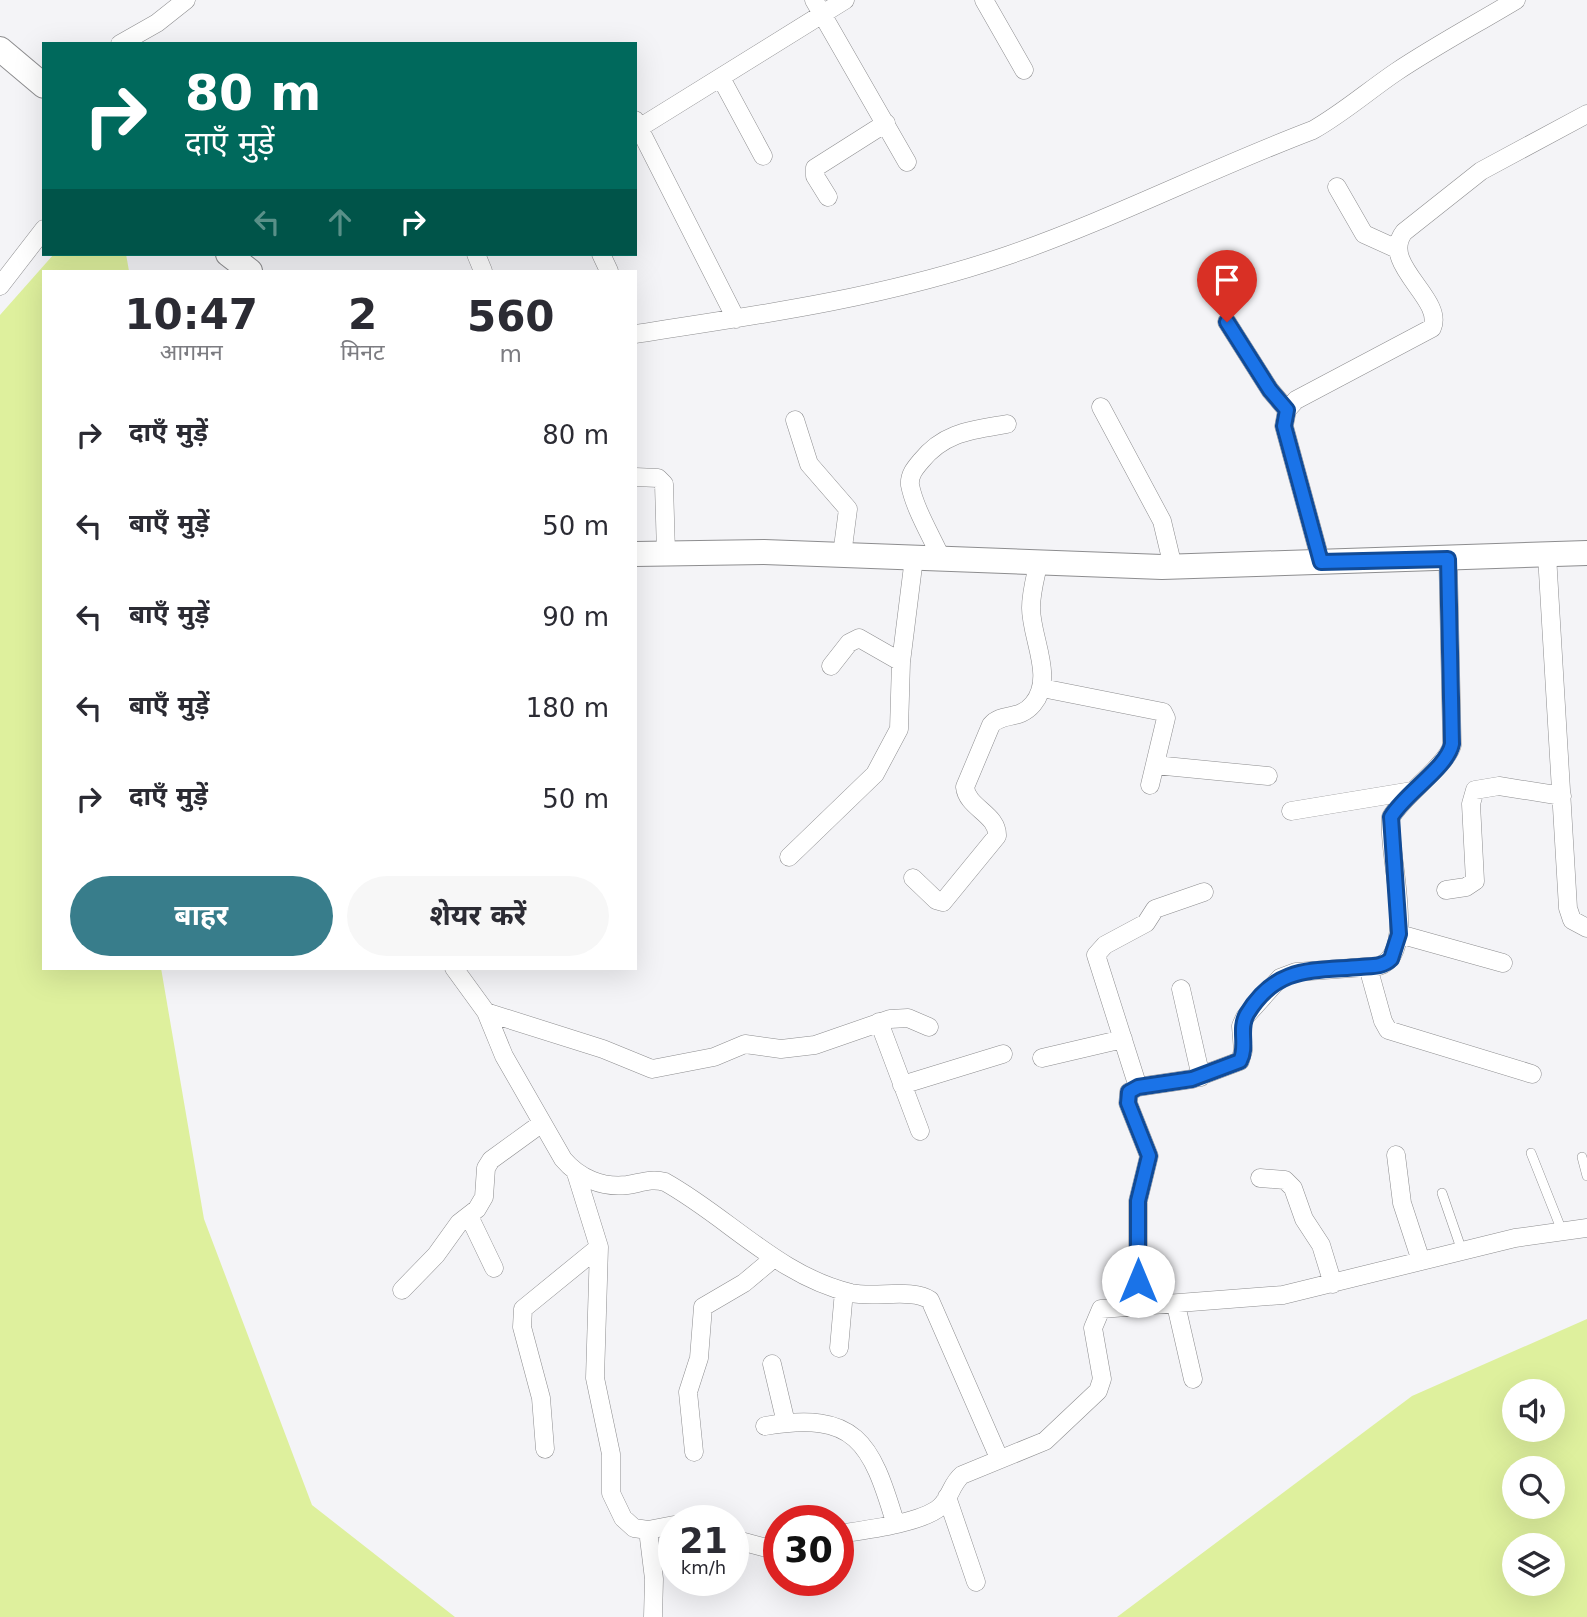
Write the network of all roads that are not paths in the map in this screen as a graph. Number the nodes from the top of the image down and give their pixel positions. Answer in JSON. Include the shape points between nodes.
{"nodes":[{"id":1,"x":186,"y":0,"type":"edge"},
{"id":2,"x":845,"y":0,"type":"edge"},
{"id":3,"x":984,"y":0,"type":"edge"},
{"id":4,"x":1516,"y":0,"type":"edge"},
{"id":5,"x":819,"y":7,"type":"edge"},
{"id":6,"x":124,"y":42,"type":"edge"},
{"id":7,"x":0,"y":49,"type":"edge"},
{"id":8,"x":1024,"y":70,"type":"dead end"},
{"id":9,"x":721,"y":78,"type":"junction"},
{"id":10,"x":42,"y":84,"type":"edge"},
{"id":11,"x":1587,"y":114,"type":"edge"},
{"id":12,"x":886,"y":123,"type":"junction"},
{"id":13,"x":637,"y":124,"type":"edge"},
{"id":14,"x":763,"y":156,"type":"dead end"},
{"id":15,"x":907,"y":162,"type":"dead end"},
{"id":16,"x":1337,"y":187,"type":"dead end"},
{"id":17,"x":828,"y":197,"type":"dead end"},
{"id":18,"x":42,"y":232,"type":"edge"},
{"id":19,"x":1397,"y":249,"type":"junction"},
{"id":20,"x":231,"y":256,"type":"edge"},
{"id":21,"x":249,"y":270,"type":"edge"},
{"id":22,"x":0,"y":286,"type":"edge"},
{"id":23,"x":736,"y":319,"type":"junction"},
{"id":24,"x":1227,"y":322,"type":"dead end"},
{"id":25,"x":637,"y":334,"type":"edge"},
{"id":26,"x":1101,"y":407,"type":"dead end"},
{"id":27,"x":1287,"y":410,"type":"junction"},
{"id":28,"x":795,"y":420,"type":"dead end"},
{"id":29,"x":1007,"y":424,"type":"dead end"},
{"id":30,"x":637,"y":478,"type":"edge"},
{"id":31,"x":666,"y":553,"type":"junction"},
{"id":32,"x":1587,"y":553,"type":"edge"},
{"id":33,"x":637,"y":554,"type":"edge"},
{"id":34,"x":842,"y":555,"type":"junction"},
{"id":35,"x":1547,"y":555,"type":"junction"},
{"id":36,"x":914,"y":558,"type":"junction"},
{"id":37,"x":1448,"y":559,"type":"junction"},
{"id":38,"x":942,"y":560,"type":"junction"},
{"id":39,"x":1321,"y":562,"type":"junction"},
{"id":40,"x":1038,"y":565,"type":"junction"},
{"id":41,"x":1173,"y":567,"type":"junction"},
{"id":42,"x":901,"y":663,"type":"junction"},
{"id":43,"x":831,"y":666,"type":"dead end"},
{"id":44,"x":1042,"y":688,"type":"junction"},
{"id":45,"x":1155,"y":765,"type":"junction"},
{"id":46,"x":1268,"y":776,"type":"dead end"},
{"id":47,"x":1150,"y":785,"type":"dead end"},
{"id":48,"x":1412,"y":791,"type":"junction"},
{"id":49,"x":1562,"y":796,"type":"junction"},
{"id":50,"x":1291,"y":811,"type":"dead end"},
{"id":51,"x":789,"y":857,"type":"dead end"},
{"id":52,"x":913,"y":878,"type":"dead end"},
{"id":53,"x":1446,"y":890,"type":"dead end"},
{"id":54,"x":1204,"y":892,"type":"dead end"},
{"id":55,"x":1587,"y":928,"type":"edge"},
{"id":56,"x":1399,"y":934,"type":"junction"},
{"id":57,"x":1503,"y":963,"type":"dead end"},
{"id":58,"x":1368,"y":967,"type":"junction"},
{"id":59,"x":455,"y":970,"type":"edge"},
{"id":60,"x":1181,"y":989,"type":"dead end"},
{"id":61,"x":486,"y":1012,"type":"junction"},
{"id":62,"x":879,"y":1022,"type":"junction"},
{"id":63,"x":929,"y":1027,"type":"dead end"},
{"id":64,"x":1123,"y":1038,"type":"junction"},
{"id":65,"x":1003,"y":1054,"type":"dead end"},
{"id":66,"x":1042,"y":1058,"type":"dead end"},
{"id":67,"x":1532,"y":1073,"type":"dead end"},
{"id":68,"x":1201,"y":1077,"type":"junction"},
{"id":69,"x":902,"y":1085,"type":"junction"},
{"id":70,"x":1138,"y":1087,"type":"junction"},
{"id":71,"x":542,"y":1123,"type":"junction"},
{"id":72,"x":920,"y":1131,"type":"dead end"},
{"id":73,"x":1531,"y":1153,"type":"dead end"},
{"id":74,"x":1396,"y":1155,"type":"dead end"},
{"id":75,"x":1582,"y":1157,"type":"dead end"},
{"id":76,"x":576,"y":1174,"type":"junction"},
{"id":77,"x":1587,"y":1176,"type":"edge"},
{"id":78,"x":1260,"y":1178,"type":"dead end"},
{"id":79,"x":1442,"y":1193,"type":"dead end"},
{"id":80,"x":469,"y":1216,"type":"junction"},
{"id":81,"x":1587,"y":1228,"type":"edge"},
{"id":82,"x":1562,"y":1231,"type":"junction"},
{"id":83,"x":599,"y":1247,"type":"junction"},
{"id":84,"x":1462,"y":1251,"type":"junction"},
{"id":85,"x":774,"y":1258,"type":"junction"},
{"id":86,"x":1421,"y":1261,"type":"junction"},
{"id":87,"x":494,"y":1268,"type":"dead end"},
{"id":88,"x":1333,"y":1284,"type":"junction"},
{"id":89,"x":402,"y":1290,"type":"dead end"},
{"id":90,"x":845,"y":1290,"type":"junction"},
{"id":91,"x":1177,"y":1305,"type":"junction"},
{"id":92,"x":1138,"y":1308,"type":"junction"},
{"id":93,"x":839,"y":1348,"type":"dead end"},
{"id":94,"x":772,"y":1364,"type":"dead end"},
{"id":95,"x":1193,"y":1379,"type":"dead end"},
{"id":96,"x":786,"y":1423,"type":"junction"},
{"id":97,"x":765,"y":1426,"type":"dead end"},
{"id":98,"x":545,"y":1449,"type":"dead end"},
{"id":99,"x":694,"y":1452,"type":"dead end"},
{"id":100,"x":999,"y":1458,"type":"junction"},
{"id":101,"x":947,"y":1497,"type":"junction"},
{"id":102,"x":894,"y":1522,"type":"junction"},
{"id":103,"x":658,"y":1528,"type":"edge"},
{"id":104,"x":648,"y":1530,"type":"junction"},
{"id":105,"x":854,"y":1531,"type":"edge"},
{"id":106,"x":976,"y":1582,"type":"dead end"},
{"id":107,"x":653,"y":1617,"type":"edge"}],
"edges":[{"from":1,"to":6,"type":"street"},
{"from":2,"to":5,"type":"street"},
{"from":3,"to":8,"type":"street"},
{"from":4,"to":23,"type":"street","via":[[1430,50],[1313,130],[1082,229],[923,282]]},
{"from":5,"to":9,"type":"street"},
{"from":5,"to":12,"type":"street"},
{"from":7,"to":10,"type":"street"},
{"from":9,"to":13,"type":"street"},
{"from":9,"to":14,"type":"street"},
{"from":11,"to":19,"type":"street","via":[[1468,179],[1404,232]]},
{"from":12,"to":15,"type":"street"},
{"from":12,"to":17,"type":"street","via":[[815,169]]},
{"from":13,"to":23,"type":"street"},
{"from":16,"to":19,"type":"street","via":[[1364,234]]},
{"from":18,"to":22,"type":"street"},
{"from":19,"to":27,"type":"street","via":[[1433,314],[1432,328],[1296,400]]},
{"from":20,"to":21,"type":"street"},
{"from":23,"to":25,"type":"street"},
{"from":24,"to":27,"type":"street"},
{"from":26,"to":41,"type":"street","via":[[1162,521]]},
{"from":27,"to":39,"type":"street","via":[[1284,426]]},
{"from":28,"to":34,"type":"street","via":[[809,464],[848,509]]},
{"from":29,"to":38,"type":"street","via":[[946,437],[911,475],[911,488]]},
{"from":30,"to":31,"type":"street","via":[[658,478],[664,484]]},
{"from":31,"to":33,"type":"street"},
{"from":31,"to":34,"type":"street"},
{"from":32,"to":35,"type":"street"},
{"from":34,"to":36,"type":"street"},
{"from":35,"to":37,"type":"street"},
{"from":35,"to":49,"type":"street"},
{"from":36,"to":38,"type":"street"},
{"from":36,"to":42,"type":"street"},
{"from":37,"to":39,"type":"street"},
{"from":37,"to":48,"type":"street","via":[[1452,744],[1449,754]]},
{"from":38,"to":40,"type":"street"},
{"from":39,"to":41,"type":"street"},
{"from":40,"to":41,"type":"street"},
{"from":40,"to":44,"type":"street","via":[[1031,606]]},
{"from":42,"to":43,"type":"street","via":[[859,638],[849,643]]},
{"from":42,"to":51,"type":"street","via":[[901,714],[889,751],[856,796]]},
{"from":44,"to":45,"type":"street","via":[[1161,710],[1166,718]]},
{"from":44,"to":52,"type":"street","via":[[1024,713],[991,725],[965,788],[997,827],[994,843],[943,902],[936,901]]},
{"from":45,"to":46,"type":"street"},
{"from":45,"to":47,"type":"street"},
{"from":48,"to":50,"type":"street"},
{"from":48,"to":56,"type":"street","via":[[1396,808],[1390,826]]},
{"from":49,"to":53,"type":"street","via":[[1499,786],[1475,790],[1471,804],[1475,881]]},
{"from":49,"to":55,"type":"street","via":[[1568,908],[1572,920]]},
{"from":54,"to":64,"type":"street","via":[[1155,909],[1141,927],[1096,955]]},
{"from":56,"to":57,"type":"street"},
{"from":56,"to":58,"type":"street","via":[[1391,959]]},
{"from":58,"to":67,"type":"street","via":[[1388,1030]]},
{"from":58,"to":68,"type":"street","via":[[1296,972],[1280,978],[1245,1017],[1240,1061]]},
{"from":59,"to":61,"type":"street"},
{"from":60,"to":68,"type":"street"},
{"from":61,"to":62,"type":"street","via":[[652,1069],[714,1057],[745,1044],[781,1049],[815,1045]]},
{"from":61,"to":71,"type":"street","via":[[504,1056]]},
{"from":62,"to":63,"type":"street","via":[[908,1018]]},
{"from":62,"to":69,"type":"street"},
{"from":64,"to":66,"type":"street"},
{"from":64,"to":70,"type":"street"},
{"from":65,"to":69,"type":"street"},
{"from":68,"to":70,"type":"street"},
{"from":69,"to":72,"type":"street"},
{"from":70,"to":92,"type":"street","via":[[1129,1092],[1128,1103],[1149,1156],[1138,1201]]},
{"from":71,"to":76,"type":"street"},
{"from":71,"to":80,"type":"street","via":[[491,1160],[484,1197]]},
{"from":73,"to":82,"type":"lane"},
{"from":74,"to":86,"type":"street","via":[[1402,1203]]},
{"from":75,"to":77,"type":"lane"},
{"from":76,"to":83,"type":"street"},
{"from":76,"to":85,"type":"street","via":[[616,1185],[665,1182]]},
{"from":78,"to":88,"type":"street","via":[[1285,1180],[1293,1188],[1304,1219],[1321,1245]]},
{"from":79,"to":84,"type":"lane"},
{"from":80,"to":87,"type":"street"},
{"from":80,"to":89,"type":"street"},
{"from":81,"to":82,"type":"street"},
{"from":82,"to":84,"type":"street"},
{"from":83,"to":98,"type":"street","via":[[523,1309],[522,1327],[541,1398]]},
{"from":83,"to":104,"type":"street","via":[[596,1378],[611,1454],[611,1493],[627,1522]]},
{"from":84,"to":86,"type":"street"},
{"from":85,"to":90,"type":"street"},
{"from":85,"to":99,"type":"street","via":[[744,1283],[703,1307],[699,1358],[688,1392]]},
{"from":86,"to":88,"type":"street"},
{"from":88,"to":91,"type":"street","via":[[1283,1295]]},
{"from":90,"to":93,"type":"street"},
{"from":90,"to":100,"type":"street","via":[[878,1296],[919,1294],[930,1300]]},
{"from":91,"to":92,"type":"street"},
{"from":91,"to":95,"type":"street"},
{"from":92,"to":100,"type":"street","via":[[1098,1312],[1093,1328],[1102,1379],[1098,1391],[1054,1436]]},
{"from":94,"to":96,"type":"street"},
{"from":96,"to":97,"type":"street"},
{"from":96,"to":102,"type":"street","via":[[831,1424],[857,1440],[874,1462]]},
{"from":100,"to":101,"type":"street","via":[[962,1475]]},
{"from":101,"to":102,"type":"street","via":[[930,1513]]},
{"from":101,"to":106,"type":"street"},
{"from":102,"to":105,"type":"street"},
{"from":103,"to":104,"type":"street"},
{"from":104,"to":107,"type":"street"}]}
